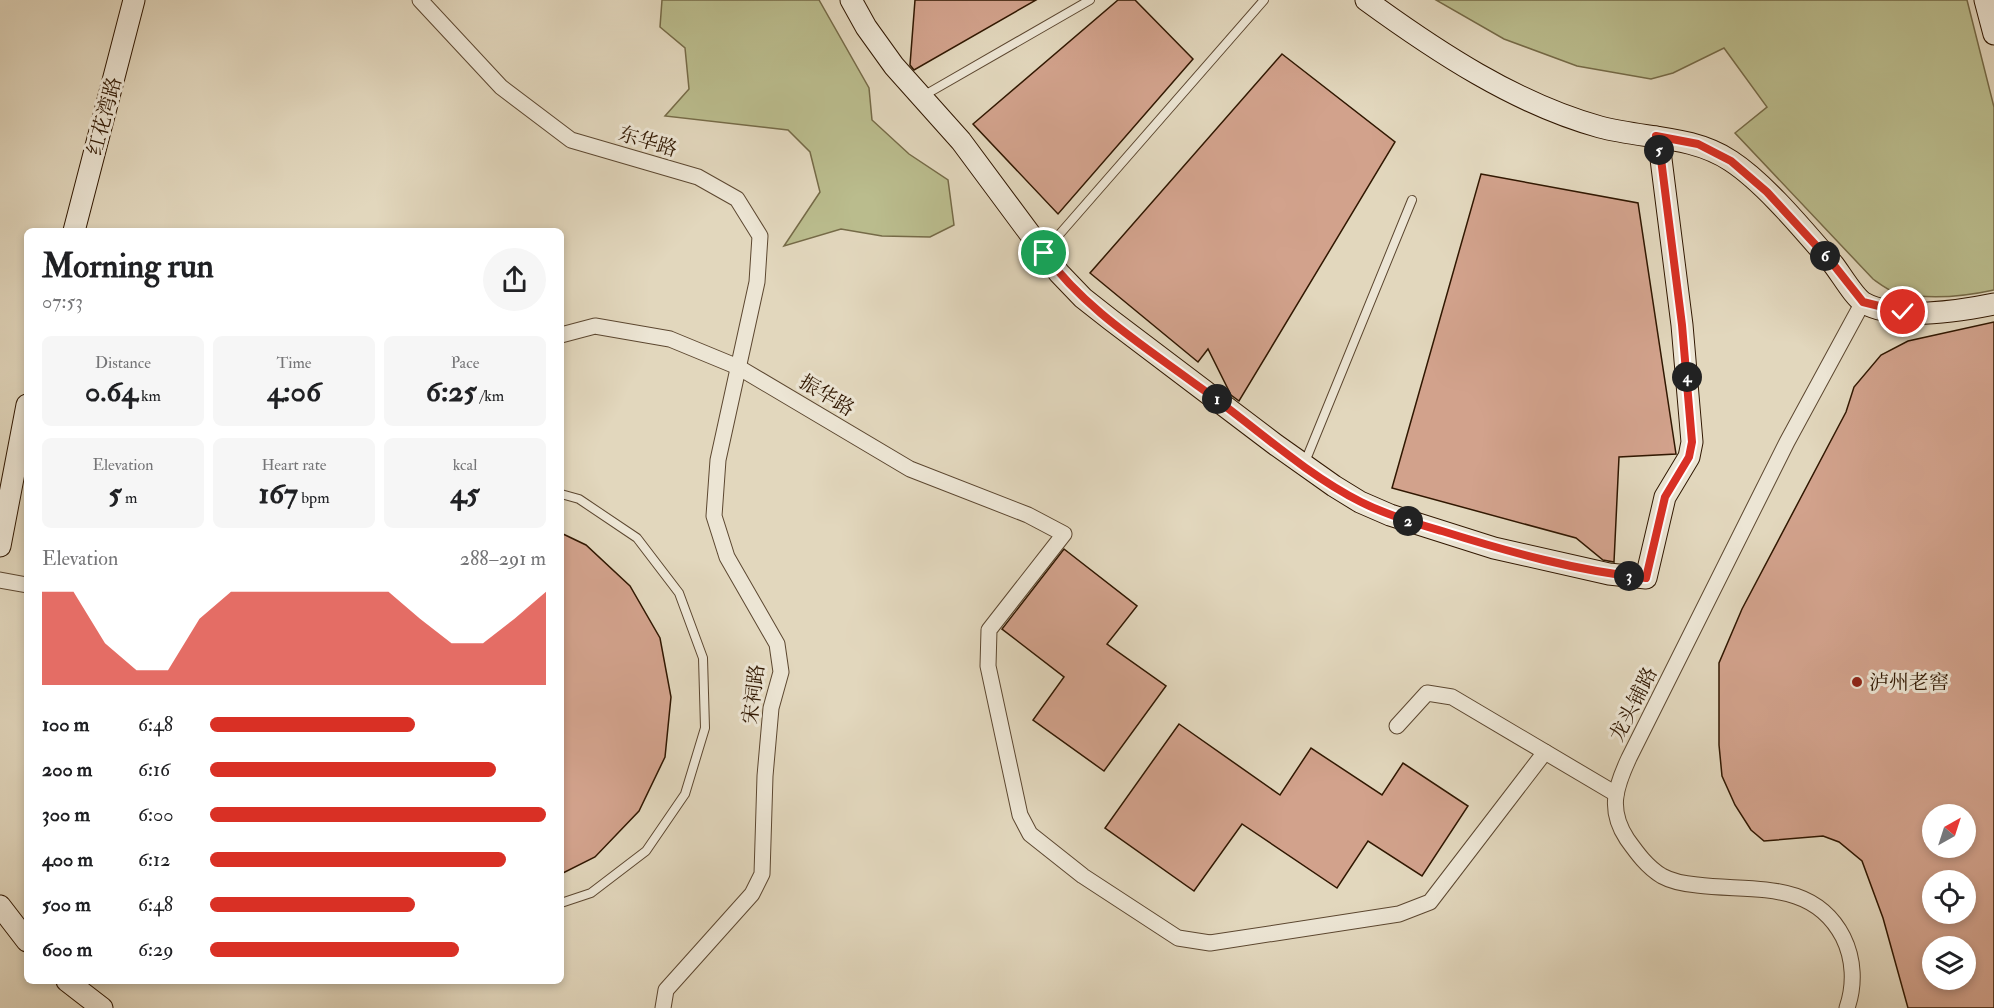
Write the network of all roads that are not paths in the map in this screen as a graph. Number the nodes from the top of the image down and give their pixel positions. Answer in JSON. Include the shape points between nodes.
{"nodes":[{"id":1,"x":134,"y":0,"type":"edge"},
{"id":2,"x":420,"y":0,"type":"edge"},
{"id":3,"x":851,"y":0,"type":"edge"},
{"id":4,"x":1090,"y":0,"type":"edge"},
{"id":5,"x":1264,"y":0,"type":"edge"},
{"id":6,"x":1366,"y":0,"type":"edge"},
{"id":7,"x":922,"y":97,"type":"junction"},
{"id":8,"x":1656,"y":136,"type":"junction"},
{"id":9,"x":1412,"y":200,"type":"dead end"},
{"id":10,"x":75,"y":228,"type":"edge"},
{"id":11,"x":1044,"y":253,"type":"junction"},
{"id":12,"x":1863,"y":302,"type":"junction"},
{"id":13,"x":1994,"y":304,"type":"edge"},
{"id":14,"x":564,"y":335,"type":"edge"},
{"id":15,"x":738,"y":367,"type":"junction"},
{"id":16,"x":24,"y":421,"type":"edge"},
{"id":17,"x":1304,"y":465,"type":"junction"},
{"id":18,"x":564,"y":495,"type":"edge"},
{"id":19,"x":0,"y":546,"type":"edge"},
{"id":20,"x":0,"y":580,"type":"edge"},
{"id":21,"x":24,"y":584,"type":"edge"},
{"id":22,"x":1397,"y":726,"type":"dead end"},
{"id":23,"x":1545,"y":752,"type":"junction"},
{"id":24,"x":1616,"y":794,"type":"junction"},
{"id":25,"x":564,"y":902,"type":"edge"},
{"id":26,"x":0,"y":906,"type":"edge"},
{"id":27,"x":24,"y":937,"type":"edge"},
{"id":28,"x":71,"y":984,"type":"edge"},
{"id":29,"x":102,"y":1008,"type":"edge"},
{"id":30,"x":663,"y":1008,"type":"edge"},
{"id":31,"x":1847,"y":1008,"type":"edge"}],
"edges":[{"from":1,"to":10,"type":"street","name":"红花湾路"},
{"from":2,"to":15,"type":"street","name":"东华路","via":[[501,87],[571,140],[698,177],[737,199],[760,236],[757,282]]},
{"from":3,"to":7,"type":"street","via":[[894,66]]},
{"from":4,"to":7,"type":"lane"},
{"from":5,"to":11,"type":"lane"},
{"from":6,"to":8,"type":"street","via":[[1442,54],[1523,98],[1600,127]]},
{"from":7,"to":11,"type":"street","via":[[994,183]]},
{"from":8,"to":12,"type":"street","via":[[1698,144],[1731,161],[1767,192]]},
{"from":8,"to":17,"type":"street","via":[[1682,325],[1692,442],[1689,457],[1665,497],[1646,578],[1609,574],[1494,548],[1390,515],[1360,502]]},
{"from":9,"to":17,"type":"lane"},
{"from":11,"to":17,"type":"street","via":[[1083,298]]},
{"from":12,"to":13,"type":"street","via":[[1922,314]]},
{"from":12,"to":24,"type":"street","name":"龙头铺路","via":[[1787,442],[1629,758]]},
{"from":14,"to":15,"type":"street","name":"振华路","via":[[595,326],[670,339]]},
{"from":15,"to":23,"type":"street","name":"振华路","via":[[910,468],[1028,515],[1064,534],[988,630],[988,666],[1020,815],[1030,834],[1056,855],[1178,938],[1210,943],[1399,914],[1430,902]]},
{"from":15,"to":30,"type":"street","name":"宋祠路","via":[[718,460],[714,516],[727,557],[777,644],[781,672],[771,708],[762,874],[752,894],[666,990]]},
{"from":16,"to":19,"type":"street"},
{"from":18,"to":25,"type":"lane","via":[[579,499],[637,538],[679,593],[703,658],[705,728],[686,794],[646,851],[591,893]]},
{"from":20,"to":21,"type":"street"},
{"from":22,"to":23,"type":"street","via":[[1427,693],[1452,697]]},
{"from":23,"to":24,"type":"street"},
{"from":24,"to":31,"type":"street","name":"龙头铺路","via":[[1614,810],[1623,833],[1639,857],[1662,876],[1695,885],[1795,894],[1820,906],[1849,950],[1853,975]]},
{"from":26,"to":27,"type":"street"},
{"from":28,"to":29,"type":"street"}]}
